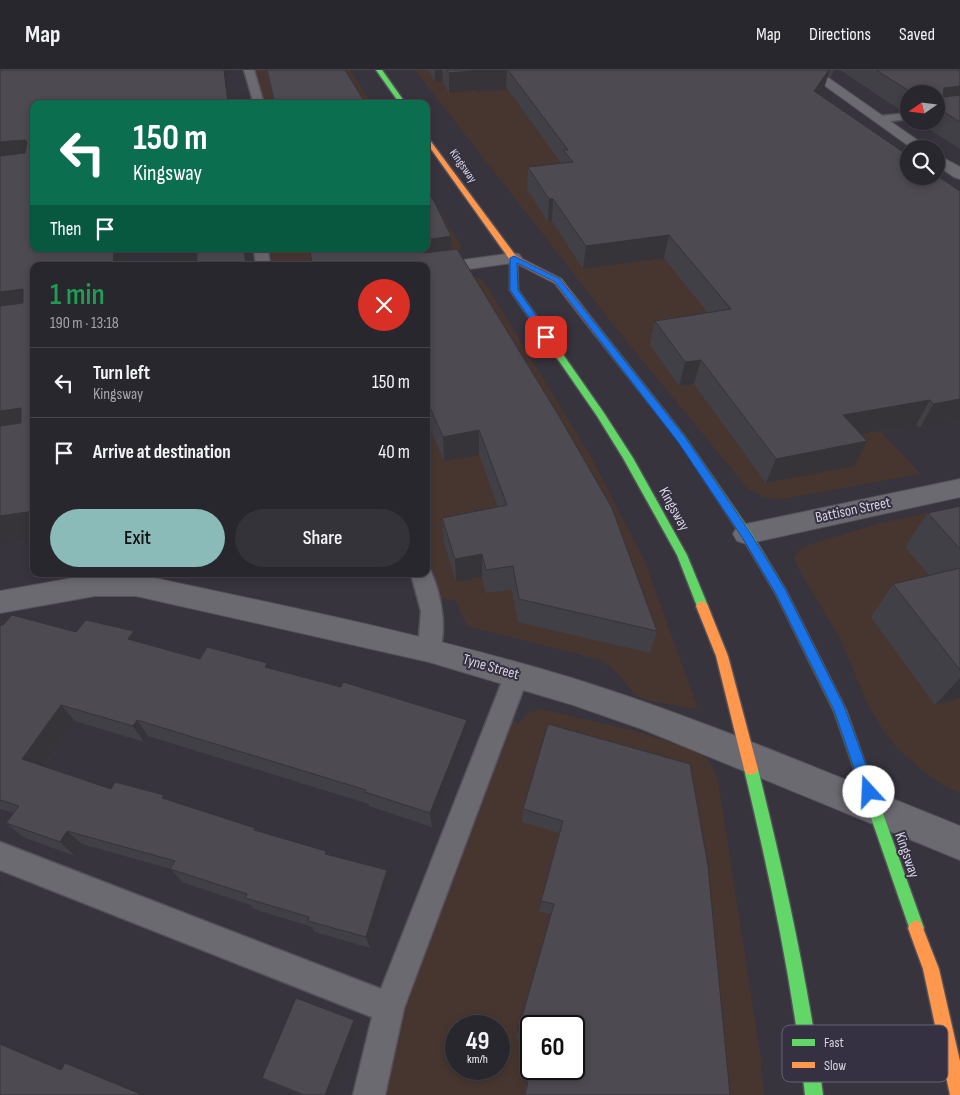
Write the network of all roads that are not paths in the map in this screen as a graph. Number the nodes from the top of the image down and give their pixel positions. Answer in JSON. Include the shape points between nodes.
{"nodes":[{"id":1,"x":249,"y":70,"type":"edge"},
{"id":2,"x":379,"y":70,"type":"edge"},
{"id":3,"x":809,"y":70,"type":"edge"},
{"id":4,"x":257,"y":100,"type":"edge"},
{"id":5,"x":400,"y":100,"type":"edge"},
{"id":6,"x":900,"y":117,"type":"edge"},
{"id":7,"x":881,"y":119,"type":"junction"},
{"id":8,"x":910,"y":140,"type":"edge"},
{"id":9,"x":430,"y":142,"type":"edge"},
{"id":10,"x":945,"y":164,"type":"edge"},
{"id":11,"x":960,"y":174,"type":"edge"},
{"id":12,"x":514,"y":258,"type":"junction"},
{"id":13,"x":430,"y":269,"type":"edge"},
{"id":14,"x":960,"y":488,"type":"edge"},
{"id":15,"x":746,"y":534,"type":"junction"},
{"id":16,"x":423,"y":577,"type":"edge"},
{"id":17,"x":119,"y":579,"type":"edge"},
{"id":18,"x":0,"y":602,"type":"edge"},
{"id":19,"x":429,"y":650,"type":"junction"},
{"id":20,"x":517,"y":674,"type":"junction"},
{"id":21,"x":749,"y":758,"type":"junction"},
{"id":22,"x":875,"y":809,"type":"junction"},
{"id":23,"x":960,"y":843,"type":"edge"},
{"id":24,"x":0,"y":856,"type":"edge"},
{"id":25,"x":389,"y":1008,"type":"junction"},
{"id":26,"x":806,"y":1025,"type":"edge"},
{"id":27,"x":943,"y":1025,"type":"edge"},
{"id":28,"x":948,"y":1047,"type":"edge"},
{"id":29,"x":813,"y":1082,"type":"edge"},
{"id":30,"x":369,"y":1095,"type":"edge"},
{"id":31,"x":814,"y":1095,"type":"edge"},
{"id":32,"x":959,"y":1095,"type":"edge"}],
"edges":[{"from":1,"to":4,"type":"lane"},
{"from":2,"to":5,"type":"main road"},
{"from":3,"to":7,"type":"street"},
{"from":6,"to":7,"type":"lane"},
{"from":7,"to":8,"type":"street"},
{"from":9,"to":12,"type":"main road","name":"Kingsway"},
{"from":10,"to":11,"type":"street"},
{"from":12,"to":13,"type":"street"},
{"from":12,"to":15,"type":"main road","name":"Kingsway","via":[[558,281],[682,439]]},
{"from":12,"to":21,"type":"main road","name":"Kingsway","via":[[514,290],[628,458],[682,555],[722,656]]},
{"from":14,"to":15,"type":"street","name":"Battison Street"},
{"from":15,"to":22,"type":"main road","name":"Kingsway","via":[[781,592],[840,710]]},
{"from":16,"to":19,"type":"lane","via":[[432,612]]},
{"from":17,"to":18,"type":"street","name":"Tyne Street"},
{"from":17,"to":19,"type":"street","name":"Tyne Street"},
{"from":19,"to":20,"type":"street","name":"Tyne Street"},
{"from":20,"to":21,"type":"street","name":"Tyne Street","via":[[649,717]]},
{"from":20,"to":25,"type":"lane"},
{"from":21,"to":22,"type":"street","name":"Tyne Street"},
{"from":21,"to":26,"type":"main road","name":"Kingsway","via":[[775,864]]},
{"from":22,"to":23,"type":"street","name":"Tyne Street"},
{"from":22,"to":27,"type":"main road","name":"Kingsway","via":[[930,969]]},
{"from":24,"to":25,"type":"lane"},
{"from":25,"to":30,"type":"lane"},
{"from":28,"to":32,"type":"main road","name":"Kingsway"},
{"from":29,"to":31,"type":"main road","name":"Kingsway"}]}
